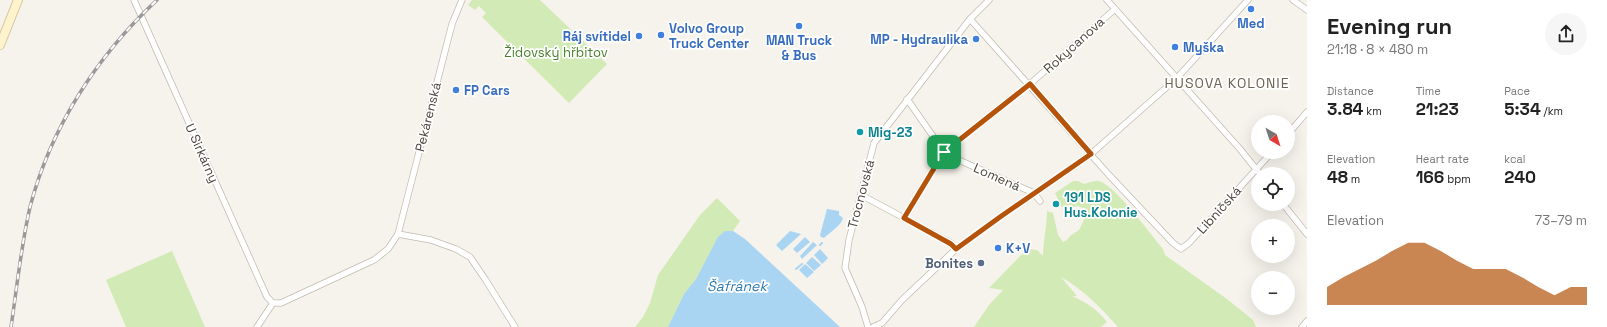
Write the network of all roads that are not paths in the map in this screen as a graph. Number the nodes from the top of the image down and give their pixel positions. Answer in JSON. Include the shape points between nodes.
{"nodes":[{"id":1,"x":18,"y":0,"type":"edge"},
{"id":2,"x":134,"y":0,"type":"edge"},
{"id":3,"x":462,"y":0,"type":"edge"},
{"id":4,"x":989,"y":0,"type":"edge"},
{"id":5,"x":1107,"y":0,"type":"edge"},
{"id":6,"x":1248,"y":0,"type":"edge"},
{"id":7,"x":1293,"y":0,"type":"edge"},
{"id":8,"x":1115,"y":9,"type":"junction"},
{"id":9,"x":1307,"y":10,"type":"edge"},
{"id":10,"x":970,"y":19,"type":"junction"},
{"id":11,"x":0,"y":45,"type":"edge"},
{"id":12,"x":1177,"y":78,"type":"junction"},
{"id":13,"x":1030,"y":84,"type":"junction"},
{"id":14,"x":907,"y":99,"type":"junction"},
{"id":15,"x":1307,"y":112,"type":"edge"},
{"id":16,"x":1295,"y":126,"type":"edge"},
{"id":17,"x":944,"y":152,"type":"junction"},
{"id":18,"x":1091,"y":154,"type":"junction"},
{"id":19,"x":1254,"y":167,"type":"edge"},
{"id":20,"x":1251,"y":179,"type":"edge"},
{"id":21,"x":1034,"y":193,"type":"junction"},
{"id":22,"x":861,"y":195,"type":"junction"},
{"id":23,"x":1040,"y":201,"type":"dead end"},
{"id":24,"x":1289,"y":211,"type":"edge"},
{"id":25,"x":904,"y":218,"type":"junction"},
{"id":26,"x":398,"y":234,"type":"junction"},
{"id":27,"x":1307,"y":234,"type":"edge"},
{"id":28,"x":956,"y":249,"type":"junction"},
{"id":29,"x":273,"y":303,"type":"junction"},
{"id":30,"x":1307,"y":321,"type":"edge"},
{"id":31,"x":257,"y":327,"type":"edge"},
{"id":32,"x":515,"y":327,"type":"edge"},
{"id":33,"x":868,"y":327,"type":"edge"},
{"id":34,"x":873,"y":327,"type":"edge"},
{"id":35,"x":1302,"y":327,"type":"edge"}],
"edges":[{"from":1,"to":11,"type":"main road"},
{"from":2,"to":29,"type":"street","name":"U Sirkárny","via":[[267,297]]},
{"from":3,"to":26,"type":"street","name":"Pekárenská","via":[[452,24]]},
{"from":4,"to":10,"type":"street","name":"Trocnovská"},
{"from":5,"to":8,"type":"street"},
{"from":6,"to":12,"type":"street"},
{"from":7,"to":9,"type":"street"},
{"from":8,"to":12,"type":"street"},
{"from":8,"to":13,"type":"street","name":"Rokycanova"},
{"from":10,"to":13,"type":"street"},
{"from":10,"to":14,"type":"street","name":"Trocnovská"},
{"from":12,"to":18,"type":"street"},
{"from":12,"to":19,"type":"street"},
{"from":13,"to":17,"type":"street","name":"Rokycanova"},
{"from":13,"to":18,"type":"street"},
{"from":14,"to":17,"type":"street"},
{"from":14,"to":22,"type":"street","name":"Trocnovská","via":[[874,143]]},
{"from":15,"to":16,"type":"street"},
{"from":17,"to":21,"type":"street","name":"Lomená"},
{"from":17,"to":25,"type":"street","name":"Rokycanova"},
{"from":18,"to":20,"type":"street","name":"Libničská","via":[[1181,249]]},
{"from":18,"to":21,"type":"street"},
{"from":21,"to":23,"type":"street","name":"Lomená"},
{"from":21,"to":28,"type":"street"},
{"from":22,"to":25,"type":"street"},
{"from":22,"to":33,"type":"street","name":"Trocnovská","via":[[849,240],[845,268]]},
{"from":24,"to":27,"type":"street"},
{"from":25,"to":28,"type":"street"},
{"from":26,"to":29,"type":"street","via":[[388,249],[374,260],[281,303]]},
{"from":26,"to":32,"type":"street","via":[[431,240],[470,257]]},
{"from":28,"to":34,"type":"street","via":[[902,300],[882,323]]},
{"from":29,"to":31,"type":"street"},
{"from":30,"to":35,"type":"street"}]}
